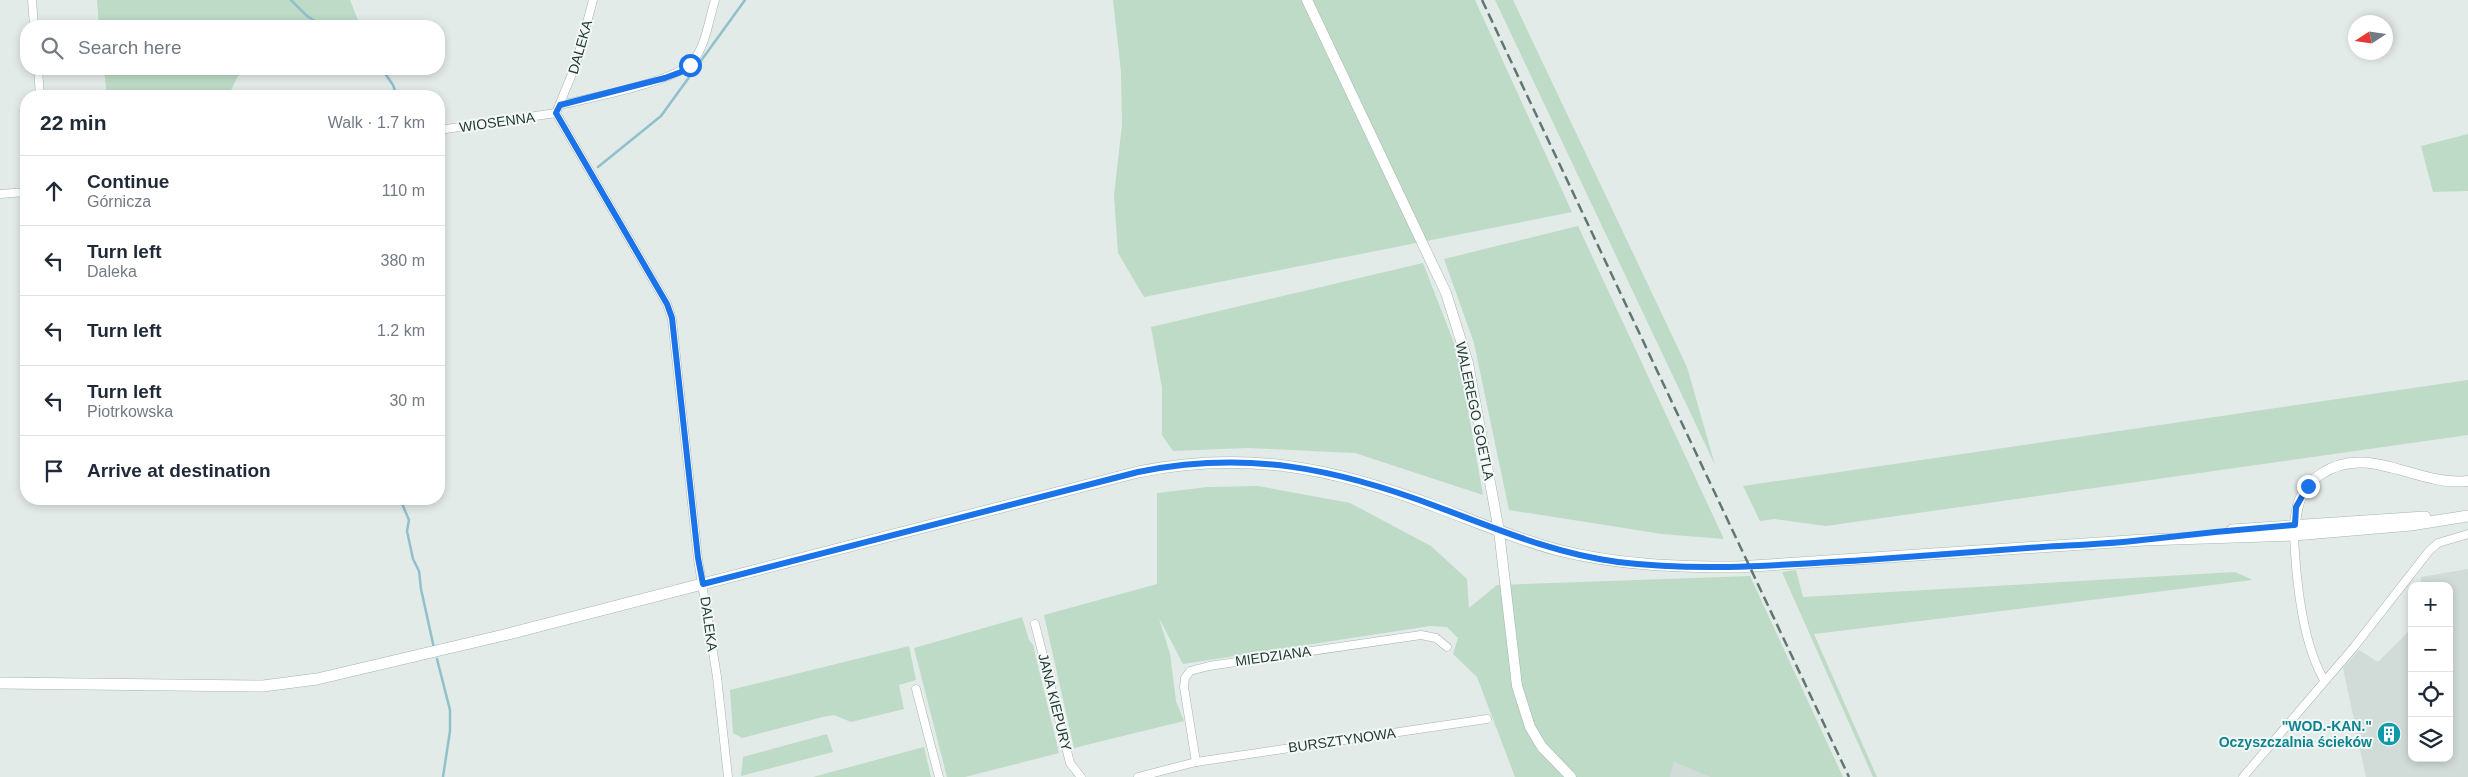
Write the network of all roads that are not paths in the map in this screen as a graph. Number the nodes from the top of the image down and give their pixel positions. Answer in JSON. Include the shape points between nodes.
{"nodes":[{"id":1,"x":32,"y":0,"type":"edge"},
{"id":2,"x":593,"y":0,"type":"edge"},
{"id":3,"x":715,"y":0,"type":"edge"},
{"id":4,"x":1307,"y":0,"type":"edge"},
{"id":5,"x":34,"y":20,"type":"edge"},
{"id":6,"x":38,"y":75,"type":"edge"},
{"id":7,"x":40,"y":90,"type":"edge"},
{"id":8,"x":560,"y":105,"type":"junction"},
{"id":9,"x":556,"y":113,"type":"junction"},
{"id":10,"x":445,"y":129,"type":"edge"},
{"id":11,"x":20,"y":192,"type":"edge"},
{"id":12,"x":0,"y":194,"type":"edge"},
{"id":13,"x":2468,"y":481,"type":"edge"},
{"id":14,"x":2466,"y":516,"type":"edge"},
{"id":15,"x":2294,"y":530,"type":"junction"},
{"id":16,"x":1500,"y":531,"type":"junction"},
{"id":17,"x":2468,"y":534,"type":"edge"},
{"id":18,"x":703,"y":584,"type":"junction"},
{"id":19,"x":1035,"y":624,"type":"dead end"},
{"id":20,"x":1447,"y":647,"type":"dead end"},
{"id":21,"x":2324,"y":680,"type":"junction"},
{"id":22,"x":0,"y":682,"type":"edge"},
{"id":23,"x":916,"y":689,"type":"dead end"},
{"id":24,"x":1487,"y":719,"type":"dead end"},
{"id":25,"x":1196,"y":762,"type":"junction"},
{"id":26,"x":728,"y":777,"type":"edge"},
{"id":27,"x":939,"y":777,"type":"edge"},
{"id":28,"x":1081,"y":777,"type":"edge"},
{"id":29,"x":1138,"y":777,"type":"edge"},
{"id":30,"x":1571,"y":777,"type":"edge"},
{"id":31,"x":2243,"y":777,"type":"edge"}],
"edges":[{"from":1,"to":5,"type":"street"},
{"from":2,"to":8,"type":"street","name":"DALEKA","via":[[576,64]]},
{"from":3,"to":8,"type":"street","via":[[700,50],[685,69],[665,78]]},
{"from":4,"to":16,"type":"street","name":"WALEREGO GOETLA","via":[[1446,293],[1468,363]]},
{"from":6,"to":7,"type":"street"},
{"from":8,"to":9,"type":"street","name":"DALEKA"},
{"from":9,"to":10,"type":"street","name":"WIOSENNA"},
{"from":9,"to":18,"type":"street","name":"DALEKA","via":[[667,304],[672,318]]},
{"from":11,"to":12,"type":"street"},
{"from":13,"to":15,"type":"street","via":[[2438,479],[2372,462],[2341,463],[2314,479],[2302,492],[2296,507]]},
{"from":14,"to":15,"type":"main road"},
{"from":15,"to":16,"type":"main road","via":[[2216,531],[2144,540],[1738,568],[1678,567],[1594,558]]},
{"from":15,"to":21,"type":"street","via":[[2307,640],[2313,662]]},
{"from":16,"to":18,"type":"main road","via":[[1344,476],[1260,462],[1218,462],[1138,472]]},
{"from":16,"to":30,"type":"street","name":"WALEREGO GOETLA","via":[[1513,657],[1523,708],[1542,747]]},
{"from":17,"to":21,"type":"street","via":[[2438,543],[2429,551],[2359,642]]},
{"from":18,"to":22,"type":"main road","via":[[317,679],[263,686]]},
{"from":18,"to":26,"type":"street","name":"DALEKA"},
{"from":19,"to":28,"type":"street","name":"JANA KIEPURY","via":[[1070,763]]},
{"from":20,"to":25,"type":"street","name":"MIEDZIANA","via":[[1436,638],[1421,635],[1190,671],[1184,687]]},
{"from":21,"to":31,"type":"street"},
{"from":23,"to":27,"type":"street"},
{"from":24,"to":25,"type":"street","name":"BURSZTYNOWA"},
{"from":25,"to":29,"type":"street"}]}
